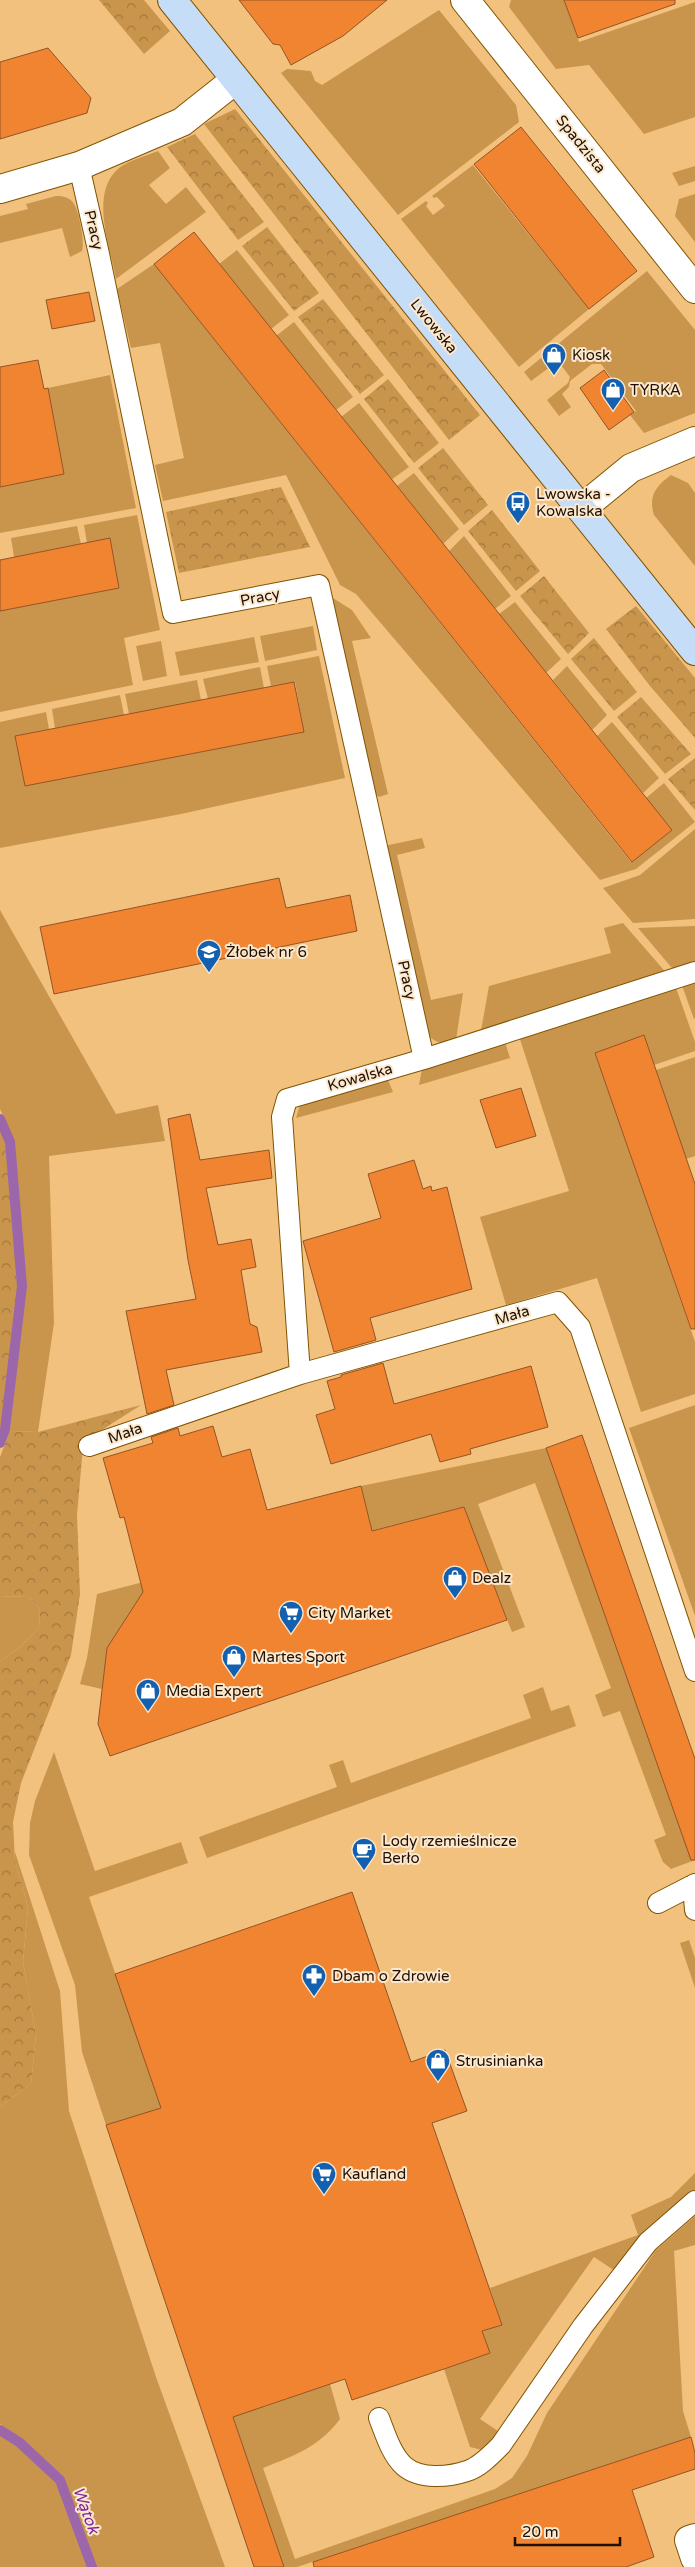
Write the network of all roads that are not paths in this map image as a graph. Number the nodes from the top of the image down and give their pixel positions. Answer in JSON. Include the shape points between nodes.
{"nodes":[{"id":1,"x":172,"y":0,"type":"edge"},
{"id":2,"x":465,"y":0,"type":"edge"},
{"id":3,"x":235,"y":80,"type":"junction"},
{"id":4,"x":78,"y":166,"type":"junction"},
{"id":5,"x":0,"y":189,"type":"edge"},
{"id":6,"x":695,"y":289,"type":"edge"},
{"id":7,"x":691,"y":449,"type":"edge"},
{"id":8,"x":581,"y":508,"type":"junction"},
{"id":9,"x":695,"y":652,"type":"edge"},
{"id":10,"x":695,"y":972,"type":"edge"},
{"id":11,"x":424,"y":1059,"type":"junction"},
{"id":12,"x":300,"y":1374,"type":"junction"},
{"id":13,"x":89,"y":1446,"type":"dead end"},
{"id":14,"x":695,"y":1671,"type":"edge"},
{"id":15,"x":694,"y":1884,"type":"edge"},
{"id":16,"x":658,"y":1903,"type":"dead end"},
{"id":17,"x":695,"y":1910,"type":"edge"},
{"id":18,"x":695,"y":2201,"type":"edge"},
{"id":19,"x":379,"y":2418,"type":"dead end"},
{"id":20,"x":695,"y":2538,"type":"edge"},
{"id":21,"x":695,"y":2558,"type":"edge"}],
"edges":[{"from":1,"to":3,"type":"street","name":"Lwowska"},
{"from":2,"to":6,"type":"street","name":"Spadzista"},
{"from":3,"to":4,"type":"street","via":[[182,122]]},
{"from":3,"to":8,"type":"street","name":"Lwowska"},
{"from":4,"to":5,"type":"street"},
{"from":4,"to":11,"type":"lane","name":"Pracy","via":[[173,613],[319,585]]},
{"from":7,"to":8,"type":"street","via":[[631,468]]},
{"from":8,"to":9,"type":"street","name":"Lwowska"},
{"from":10,"to":11,"type":"lane","name":"Kowalska"},
{"from":11,"to":12,"type":"lane","name":"Kowalska","via":[[287,1099],[282,1117]]},
{"from":12,"to":13,"type":"lane","name":"Mała"},
{"from":12,"to":14,"type":"lane","name":"Mała","via":[[558,1302],[580,1327]]},
{"from":15,"to":16,"type":"lane"},
{"from":15,"to":17,"type":"lane"},
{"from":18,"to":19,"type":"lane","via":[[648,2242],[584,2326],[501,2445],[489,2457],[468,2471],[427,2476],[404,2466],[389,2443]]},
{"from":20,"to":21,"type":"street","via":[[689,2540]]}]}
